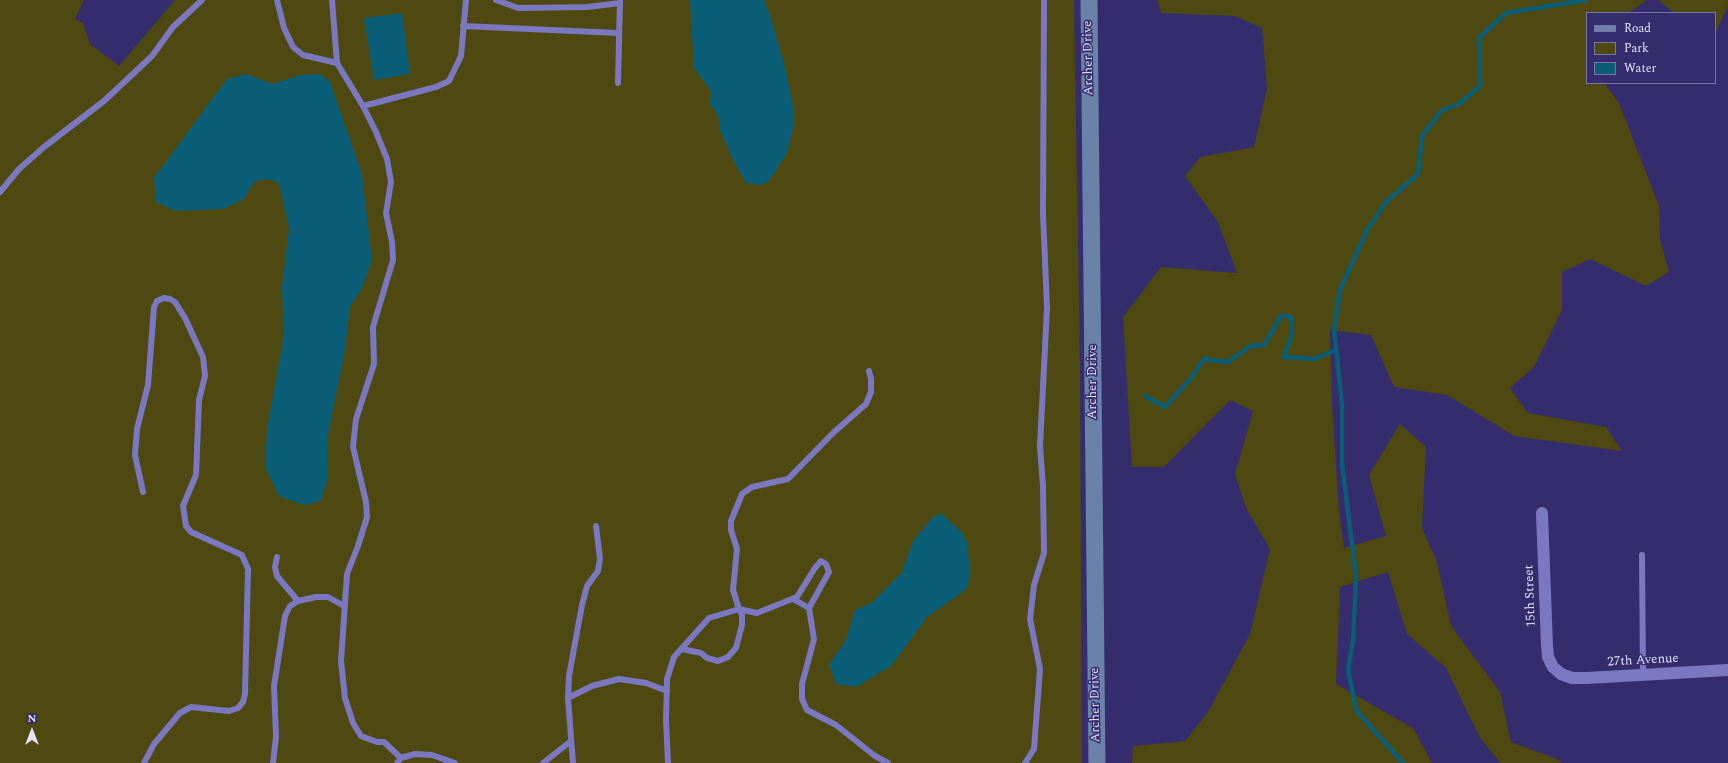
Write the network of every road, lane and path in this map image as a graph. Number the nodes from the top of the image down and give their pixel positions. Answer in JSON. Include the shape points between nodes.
{"nodes":[{"id":1,"x":202,"y":0,"type":"edge"},
{"id":2,"x":277,"y":0,"type":"edge"},
{"id":3,"x":332,"y":0,"type":"edge"},
{"id":4,"x":466,"y":0,"type":"edge"},
{"id":5,"x":496,"y":0,"type":"edge"},
{"id":6,"x":1044,"y":0,"type":"edge"},
{"id":7,"x":1088,"y":0,"type":"edge"},
{"id":8,"x":620,"y":2,"type":"edge"},
{"id":9,"x":463,"y":26,"type":"junction"},
{"id":10,"x":618,"y":33,"type":"junction"},
{"id":11,"x":337,"y":63,"type":"junction"},
{"id":12,"x":618,"y":83,"type":"dead end"},
{"id":13,"x":363,"y":106,"type":"junction"},
{"id":14,"x":0,"y":192,"type":"edge"},
{"id":15,"x":869,"y":371,"type":"dead end"},
{"id":16,"x":143,"y":492,"type":"dead end"},
{"id":17,"x":1542,"y":513,"type":"dead end"},
{"id":18,"x":596,"y":526,"type":"dead end"},
{"id":19,"x":1642,"y":555,"type":"dead end"},
{"id":20,"x":277,"y":557,"type":"dead end"},
{"id":21,"x":793,"y":599,"type":"junction"},
{"id":22,"x":298,"y":601,"type":"junction"},
{"id":23,"x":344,"y":606,"type":"junction"},
{"id":24,"x":809,"y":608,"type":"junction"},
{"id":25,"x":739,"y":609,"type":"junction"},
{"id":26,"x":682,"y":649,"type":"junction"},
{"id":27,"x":1728,"y":670,"type":"edge"},
{"id":28,"x":1561,"y":674,"type":"joint"},
{"id":29,"x":1643,"y":675,"type":"junction"},
{"id":30,"x":667,"y":691,"type":"junction"},
{"id":31,"x":568,"y":698,"type":"junction"},
{"id":32,"x":571,"y":741,"type":"junction"},
{"id":33,"x":399,"y":760,"type":"edge"},
{"id":34,"x":438,"y":760,"type":"edge"},
{"id":35,"x":547,"y":762,"type":"edge"},
{"id":36,"x":144,"y":763,"type":"edge"},
{"id":37,"x":272,"y":763,"type":"edge"},
{"id":38,"x":455,"y":763,"type":"edge"},
{"id":39,"x":573,"y":763,"type":"edge"},
{"id":40,"x":668,"y":763,"type":"edge"},
{"id":41,"x":888,"y":763,"type":"edge"},
{"id":42,"x":1025,"y":763,"type":"edge"},
{"id":43,"x":1097,"y":763,"type":"edge"}],
"edges":[{"from":1,"to":14,"type":"lane","via":[[173,27],[152,56],[104,102],[44,147],[19,169]]},
{"from":2,"to":11,"type":"lane","via":[[284,28],[293,47],[302,55]]},
{"from":3,"to":11,"type":"lane"},
{"from":4,"to":9,"type":"lane"},
{"from":5,"to":8,"type":"lane","via":[[518,8],[587,7]]},
{"from":6,"to":42,"type":"lane","via":[[1043,214],[1047,308],[1040,446],[1044,553],[1034,585],[1030,619],[1040,669],[1034,749]]},
{"from":7,"to":43,"type":"street","name":"Archer Drive"},
{"from":8,"to":10,"type":"lane"},
{"from":9,"to":10,"type":"lane"},
{"from":9,"to":13,"type":"lane","via":[[461,56],[449,81],[436,87]]},
{"from":10,"to":12,"type":"lane"},
{"from":11,"to":13,"type":"lane"},
{"from":13,"to":23,"type":"lane","via":[[387,159],[391,182],[386,213],[393,260],[373,327],[374,364],[356,419],[354,447],[367,517],[347,574]]},
{"from":15,"to":25,"type":"lane","via":[[872,392],[866,404],[788,479],[752,487],[742,494],[731,521],[737,549],[732,590]]},
{"from":16,"to":36,"type":"lane","via":[[135,455],[137,429],[148,385],[154,308],[157,301],[164,298],[174,302],[185,318],[203,357],[204,376],[199,400],[196,475],[183,506],[186,526],[191,532],[242,555],[248,569],[245,694],[238,708],[229,711],[191,707],[180,713],[154,744]]},
{"from":17,"to":28,"type":"street","name":"15th Street","via":[[1548,657],[1553,667]]},
{"from":18,"to":31,"type":"lane","via":[[600,559],[598,571],[587,586],[582,605]]},
{"from":19,"to":29,"type":"lane"},
{"from":20,"to":22,"type":"lane","via":[[277,576]]},
{"from":21,"to":24,"type":"lane"},
{"from":21,"to":24,"type":"lane","via":[[797,597],[821,561],[826,564],[829,572]]},
{"from":21,"to":25,"type":"lane","via":[[757,613]]},
{"from":22,"to":23,"type":"lane","via":[[328,597]]},
{"from":22,"to":37,"type":"lane","via":[[290,606],[285,616],[274,686],[276,737]]},
{"from":23,"to":33,"type":"lane","via":[[341,661],[345,698],[352,723],[361,736],[384,742]]},
{"from":24,"to":41,"type":"lane","via":[[814,640],[802,684],[802,699],[807,710],[836,725],[875,756]]},
{"from":25,"to":26,"type":"lane","via":[[709,618]]},
{"from":25,"to":26,"type":"lane","via":[[742,625],[736,648],[728,657],[718,661],[701,653]]},
{"from":26,"to":30,"type":"lane","via":[[674,657],[667,679]]},
{"from":27,"to":29,"type":"street","name":"27th Avenue"},
{"from":28,"to":29,"type":"street","name":"27th Avenue","via":[[1572,678]]},
{"from":30,"to":31,"type":"lane","via":[[646,683],[619,679],[592,686]]},
{"from":30,"to":40,"type":"lane"},
{"from":31,"to":32,"type":"lane"},
{"from":32,"to":35,"type":"lane"},
{"from":32,"to":39,"type":"lane"},
{"from":33,"to":34,"type":"lane","via":[[415,754]]},
{"from":34,"to":38,"type":"lane"}]}
